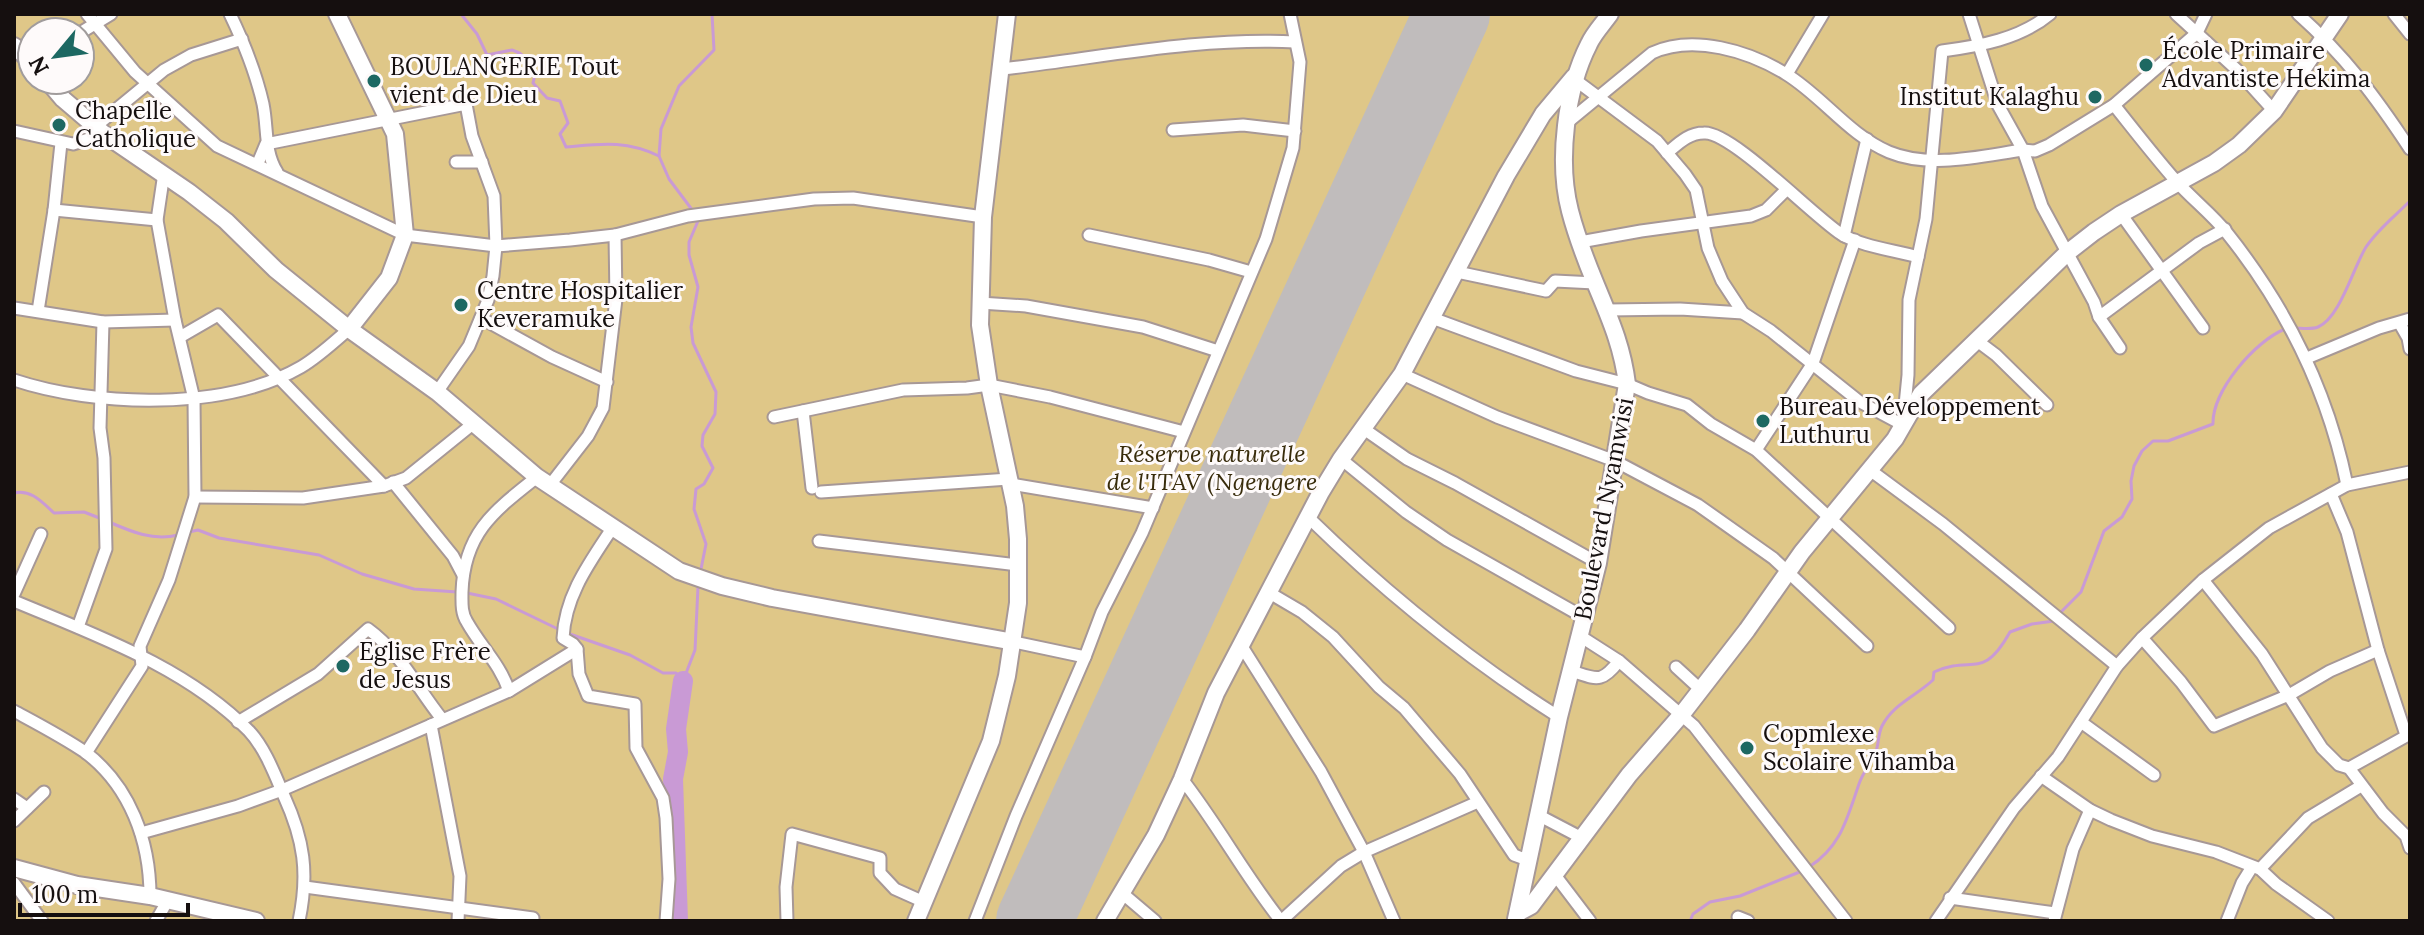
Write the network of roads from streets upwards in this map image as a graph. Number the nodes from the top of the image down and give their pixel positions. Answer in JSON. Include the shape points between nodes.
{"nodes":[{"id":1,"x":230,"y":14,"type":"edge"},
{"id":2,"x":337,"y":14,"type":"edge"},
{"id":3,"x":1007,"y":14,"type":"edge"},
{"id":4,"x":1290,"y":14,"type":"edge"},
{"id":5,"x":1610,"y":14,"type":"edge"},
{"id":6,"x":1823,"y":14,"type":"edge"},
{"id":7,"x":1959,"y":14,"type":"edge"},
{"id":8,"x":1969,"y":14,"type":"edge"},
{"id":9,"x":2050,"y":14,"type":"edge"},
{"id":10,"x":2176,"y":14,"type":"edge"},
{"id":11,"x":2206,"y":14,"type":"edge"},
{"id":12,"x":2298,"y":14,"type":"edge"},
{"id":13,"x":2340,"y":14,"type":"edge"},
{"id":14,"x":2394,"y":14,"type":"edge"},
{"id":15,"x":96,"y":24,"type":"edge"},
{"id":16,"x":2197,"y":33,"type":"junction"},
{"id":17,"x":2410,"y":34,"type":"edge"},
{"id":18,"x":2324,"y":37,"type":"junction"},
{"id":19,"x":242,"y":39,"type":"junction"},
{"id":20,"x":1295,"y":42,"type":"junction"},
{"id":21,"x":1978,"y":45,"type":"junction"},
{"id":22,"x":1002,"y":69,"type":"junction"},
{"id":23,"x":1787,"y":74,"type":"junction"},
{"id":24,"x":1574,"y":78,"type":"junction"},
{"id":25,"x":146,"y":83,"type":"junction"},
{"id":26,"x":60,"y":96,"type":"edge"},
{"id":27,"x":1598,"y":96,"type":"junction"},
{"id":28,"x":2114,"y":105,"type":"junction"},
{"id":29,"x":2274,"y":111,"type":"junction"},
{"id":30,"x":387,"y":120,"type":"junction"},
{"id":31,"x":1568,"y":122,"type":"junction"},
{"id":32,"x":100,"y":130,"type":"junction"},
{"id":33,"x":1173,"y":130,"type":"dead end"},
{"id":34,"x":14,"y":131,"type":"edge"},
{"id":35,"x":1295,"y":131,"type":"junction"},
{"id":36,"x":1867,"y":139,"type":"junction"},
{"id":37,"x":61,"y":143,"type":"junction"},
{"id":38,"x":266,"y":144,"type":"junction"},
{"id":39,"x":2410,"y":149,"type":"edge"},
{"id":40,"x":2023,"y":150,"type":"junction"},
{"id":41,"x":1667,"y":153,"type":"junction"},
{"id":42,"x":1930,"y":160,"type":"junction"},
{"id":43,"x":456,"y":162,"type":"dead end"},
{"id":44,"x":482,"y":162,"type":"junction"},
{"id":45,"x":258,"y":163,"type":"junction"},
{"id":46,"x":164,"y":173,"type":"junction"},
{"id":47,"x":278,"y":173,"type":"junction"},
{"id":48,"x":2178,"y":183,"type":"junction"},
{"id":49,"x":1786,"y":190,"type":"junction"},
{"id":50,"x":54,"y":210,"type":"junction"},
{"id":51,"x":2121,"y":214,"type":"junction"},
{"id":52,"x":983,"y":217,"type":"junction"},
{"id":53,"x":157,"y":220,"type":"junction"},
{"id":54,"x":1703,"y":222,"type":"junction"},
{"id":55,"x":2225,"y":229,"type":"junction"},
{"id":56,"x":405,"y":235,"type":"junction"},
{"id":57,"x":615,"y":235,"type":"junction"},
{"id":58,"x":1089,"y":235,"type":"dead end"},
{"id":59,"x":1850,"y":238,"type":"junction"},
{"id":60,"x":1580,"y":242,"type":"junction"},
{"id":61,"x":496,"y":246,"type":"junction"},
{"id":62,"x":2067,"y":253,"type":"junction"},
{"id":63,"x":1918,"y":257,"type":"junction"},
{"id":64,"x":2159,"y":270,"type":"junction"},
{"id":65,"x":1251,"y":272,"type":"junction"},
{"id":66,"x":1457,"y":272,"type":"junction"},
{"id":67,"x":1595,"y":283,"type":"junction"},
{"id":68,"x":980,"y":303,"type":"junction"},
{"id":69,"x":14,"y":308,"type":"edge"},
{"id":70,"x":1608,"y":310,"type":"junction"},
{"id":71,"x":38,"y":311,"type":"junction"},
{"id":72,"x":1743,"y":313,"type":"junction"},
{"id":73,"x":2099,"y":317,"type":"junction"},
{"id":74,"x":481,"y":318,"type":"junction"},
{"id":75,"x":1432,"y":318,"type":"junction"},
{"id":76,"x":175,"y":320,"type":"junction"},
{"id":77,"x":103,"y":322,"type":"junction"},
{"id":78,"x":2405,"y":322,"type":"edge"},
{"id":79,"x":2203,"y":328,"type":"dead end"},
{"id":80,"x":349,"y":329,"type":"junction"},
{"id":81,"x":180,"y":337,"type":"junction"},
{"id":82,"x":1976,"y":340,"type":"junction"},
{"id":83,"x":2120,"y":348,"type":"dead end"},
{"id":84,"x":2410,"y":349,"type":"edge"},
{"id":85,"x":1218,"y":351,"type":"junction"},
{"id":86,"x":2307,"y":358,"type":"junction"},
{"id":87,"x":1813,"y":363,"type":"junction"},
{"id":88,"x":1402,"y":374,"type":"junction"},
{"id":89,"x":281,"y":377,"type":"junction"},
{"id":90,"x":14,"y":380,"type":"edge"},
{"id":91,"x":607,"y":382,"type":"junction"},
{"id":92,"x":1627,"y":384,"type":"junction"},
{"id":93,"x":989,"y":385,"type":"junction"},
{"id":94,"x":437,"y":392,"type":"junction"},
{"id":95,"x":101,"y":399,"type":"junction"},
{"id":96,"x":194,"y":399,"type":"junction"},
{"id":97,"x":2047,"y":405,"type":"dead end"},
{"id":98,"x":803,"y":411,"type":"junction"},
{"id":99,"x":774,"y":417,"type":"dead end"},
{"id":100,"x":474,"y":423,"type":"junction"},
{"id":101,"x":1903,"y":425,"type":"junction"},
{"id":102,"x":1364,"y":429,"type":"junction"},
{"id":103,"x":1184,"y":432,"type":"junction"},
{"id":104,"x":1756,"y":450,"type":"junction"},
{"id":105,"x":1341,"y":459,"type":"junction"},
{"id":106,"x":1615,"y":461,"type":"junction"},
{"id":107,"x":1870,"y":470,"type":"junction"},
{"id":108,"x":2410,"y":472,"type":"edge"},
{"id":109,"x":543,"y":481,"type":"junction"},
{"id":110,"x":1010,"y":482,"type":"junction"},
{"id":111,"x":388,"y":484,"type":"junction"},
{"id":112,"x":2347,"y":485,"type":"junction"},
{"id":113,"x":2331,"y":494,"type":"junction"},
{"id":114,"x":195,"y":497,"type":"junction"},
{"id":115,"x":1153,"y":508,"type":"junction"},
{"id":116,"x":1830,"y":517,"type":"junction"},
{"id":117,"x":1309,"y":518,"type":"junction"},
{"id":118,"x":613,"y":527,"type":"junction"},
{"id":119,"x":41,"y":534,"type":"dead end"},
{"id":120,"x":819,"y":541,"type":"dead end"},
{"id":121,"x":1598,"y":563,"type":"junction"},
{"id":122,"x":1018,"y":565,"type":"junction"},
{"id":123,"x":1789,"y":573,"type":"junction"},
{"id":124,"x":463,"y":576,"type":"junction"},
{"id":125,"x":2203,"y":580,"type":"junction"},
{"id":126,"x":1268,"y":592,"type":"junction"},
{"id":127,"x":14,"y":594,"type":"edge"},
{"id":128,"x":14,"y":601,"type":"edge"},
{"id":129,"x":1585,"y":618,"type":"junction"},
{"id":130,"x":78,"y":627,"type":"junction"},
{"id":131,"x":1949,"y":628,"type":"dead end"},
{"id":132,"x":1580,"y":636,"type":"junction"},
{"id":133,"x":2142,"y":638,"type":"junction"},
{"id":134,"x":1014,"y":642,"type":"junction"},
{"id":135,"x":1241,"y":645,"type":"junction"},
{"id":136,"x":1867,"y":646,"type":"dead end"},
{"id":137,"x":577,"y":649,"type":"junction"},
{"id":138,"x":2378,"y":650,"type":"junction"},
{"id":139,"x":141,"y":655,"type":"junction"},
{"id":140,"x":1085,"y":657,"type":"junction"},
{"id":141,"x":1619,"y":661,"type":"junction"},
{"id":142,"x":2117,"y":666,"type":"junction"},
{"id":143,"x":1676,"y":667,"type":"dead end"},
{"id":144,"x":1571,"y":671,"type":"junction"},
{"id":145,"x":1700,"y":689,"type":"junction"},
{"id":146,"x":509,"y":691,"type":"junction"},
{"id":147,"x":2289,"y":695,"type":"junction"},
{"id":148,"x":14,"y":711,"type":"edge"},
{"id":149,"x":1682,"y":714,"type":"junction"},
{"id":150,"x":1559,"y":717,"type":"junction"},
{"id":151,"x":238,"y":722,"type":"junction"},
{"id":152,"x":436,"y":722,"type":"junction"},
{"id":153,"x":2081,"y":722,"type":"junction"},
{"id":154,"x":2408,"y":734,"type":"edge"},
{"id":155,"x":86,"y":753,"type":"junction"},
{"id":156,"x":2349,"y":768,"type":"junction"},
{"id":157,"x":2154,"y":775,"type":"dead end"},
{"id":158,"x":2041,"y":776,"type":"junction"},
{"id":159,"x":1182,"y":779,"type":"junction"},
{"id":160,"x":2361,"y":786,"type":"junction"},
{"id":161,"x":282,"y":790,"type":"junction"},
{"id":162,"x":44,"y":792,"type":"dead end"},
{"id":163,"x":14,"y":799,"type":"edge"},
{"id":164,"x":1478,"y":802,"type":"junction"},
{"id":165,"x":27,"y":808,"type":"junction"},
{"id":166,"x":2090,"y":810,"type":"junction"},
{"id":167,"x":1538,"y":815,"type":"junction"},
{"id":168,"x":14,"y":821,"type":"edge"},
{"id":169,"x":141,"y":833,"type":"junction"},
{"id":170,"x":1582,"y":838,"type":"junction"},
{"id":171,"x":2409,"y":840,"type":"edge"},
{"id":172,"x":1364,"y":852,"type":"junction"},
{"id":173,"x":1530,"y":861,"type":"junction"},
{"id":174,"x":14,"y":868,"type":"edge"},
{"id":175,"x":2256,"y":868,"type":"junction"},
{"id":176,"x":1555,"y":875,"type":"junction"},
{"id":177,"x":14,"y":883,"type":"edge"},
{"id":178,"x":305,"y":887,"type":"junction"},
{"id":179,"x":1122,"y":893,"type":"junction"},
{"id":180,"x":150,"y":896,"type":"junction"},
{"id":181,"x":1950,"y":898,"type":"junction"},
{"id":182,"x":168,"y":900,"type":"junction"},
{"id":183,"x":924,"y":902,"type":"junction"},
{"id":184,"x":461,"y":908,"type":"junction"},
{"id":185,"x":1516,"y":917,"type":"edge"},
{"id":186,"x":2055,"y":917,"type":"edge"},
{"id":187,"x":533,"y":918,"type":"dead end"},
{"id":188,"x":42,"y":921,"type":"edge"},
{"id":189,"x":156,"y":921,"type":"edge"},
{"id":190,"x":256,"y":921,"type":"edge"},
{"id":191,"x":299,"y":921,"type":"edge"},
{"id":192,"x":458,"y":921,"type":"edge"},
{"id":193,"x":666,"y":921,"type":"edge"},
{"id":194,"x":787,"y":921,"type":"edge"},
{"id":195,"x":916,"y":921,"type":"edge"},
{"id":196,"x":975,"y":921,"type":"edge"},
{"id":197,"x":1105,"y":921,"type":"edge"},
{"id":198,"x":1155,"y":921,"type":"edge"},
{"id":199,"x":1281,"y":921,"type":"edge"},
{"id":200,"x":1394,"y":921,"type":"edge"},
{"id":201,"x":1590,"y":921,"type":"edge"},
{"id":202,"x":1846,"y":921,"type":"edge"},
{"id":203,"x":1936,"y":921,"type":"edge"},
{"id":204,"x":2227,"y":921,"type":"edge"},
{"id":205,"x":2328,"y":921,"type":"edge"}],
"edges":[{"from":1,"to":19,"type":"street"},
{"from":2,"to":30,"type":"street"},
{"from":3,"to":22,"type":"street"},
{"from":4,"to":20,"type":"street"},
{"from":5,"to":24,"type":"street","name":"Boulevard Nyamwisi","via":[[1590,41]]},
{"from":6,"to":23,"type":"street"},
{"from":7,"to":8,"type":"street"},
{"from":8,"to":21,"type":"street"},
{"from":9,"to":21,"type":"street","via":[[2023,32]]},
{"from":10,"to":16,"type":"street"},
{"from":11,"to":16,"type":"street"},
{"from":12,"to":18,"type":"street"},
{"from":13,"to":18,"type":"street"},
{"from":14,"to":17,"type":"street"},
{"from":15,"to":25,"type":"street"},
{"from":16,"to":28,"type":"street"},
{"from":16,"to":29,"type":"street"},
{"from":18,"to":29,"type":"street"},
{"from":18,"to":39,"type":"street","via":[[2371,89]]},
{"from":19,"to":25,"type":"street","via":[[191,55]]},
{"from":19,"to":38,"type":"street","via":[[263,106]]},
{"from":20,"to":22,"type":"street","via":[[1197,42]]},
{"from":20,"to":35,"type":"street","via":[[1300,62]]},
{"from":21,"to":40,"type":"street","via":[[1998,105]]},
{"from":21,"to":42,"type":"street","via":[[1942,51]]},
{"from":22,"to":52,"type":"street"},
{"from":23,"to":27,"type":"street","via":[[1722,49],[1667,46]]},
{"from":23,"to":36,"type":"street"},
{"from":24,"to":27,"type":"street"},
{"from":24,"to":31,"type":"street","name":"Boulevard Nyamwisi"},
{"from":24,"to":66,"type":"street","via":[[1543,114]]},
{"from":25,"to":32,"type":"street"},
{"from":25,"to":45,"type":"street","via":[[217,146]]},
{"from":26,"to":32,"type":"street"},
{"from":27,"to":31,"type":"street"},
{"from":27,"to":41,"type":"street"},
{"from":28,"to":40,"type":"street","via":[[2049,145]]},
{"from":28,"to":48,"type":"street"},
{"from":29,"to":48,"type":"street","via":[[2239,145]]},
{"from":30,"to":38,"type":"street"},
{"from":30,"to":44,"type":"street","via":[[466,104]]},
{"from":30,"to":56,"type":"street","via":[[395,134]]},
{"from":31,"to":60,"type":"street","name":"Boulevard Nyamwisi","via":[[1565,181]]},
{"from":32,"to":37,"type":"street","via":[[73,144]]},
{"from":32,"to":46,"type":"street"},
{"from":33,"to":35,"type":"street","via":[[1243,125]]},
{"from":34,"to":37,"type":"street"},
{"from":35,"to":65,"type":"street","via":[[1284,182]]},
{"from":36,"to":42,"type":"street","via":[[1889,152]]},
{"from":36,"to":59,"type":"street"},
{"from":37,"to":50,"type":"street"},
{"from":38,"to":45,"type":"street"},
{"from":38,"to":47,"type":"street"},
{"from":40,"to":42,"type":"street"},
{"from":40,"to":62,"type":"street","via":[[2042,206]]},
{"from":41,"to":49,"type":"street","via":[[1690,135],[1707,132],[1742,151]]},
{"from":41,"to":54,"type":"street","via":[[1696,190]]},
{"from":42,"to":63,"type":"street"},
{"from":43,"to":44,"type":"street"},
{"from":44,"to":61,"type":"street","via":[[494,196]]},
{"from":45,"to":47,"type":"street"},
{"from":46,"to":53,"type":"street"},
{"from":46,"to":80,"type":"street"},
{"from":47,"to":56,"type":"street"},
{"from":48,"to":51,"type":"street"},
{"from":48,"to":55,"type":"street"},
{"from":49,"to":54,"type":"street","via":[[1766,210],[1751,216]]},
{"from":49,"to":59,"type":"street"},
{"from":50,"to":53,"type":"street"},
{"from":50,"to":71,"type":"street"},
{"from":51,"to":62,"type":"street"},
{"from":51,"to":64,"type":"street"},
{"from":52,"to":57,"type":"street","via":[[853,198],[814,199],[688,216]]},
{"from":52,"to":68,"type":"street"},
{"from":53,"to":76,"type":"street"},
{"from":54,"to":60,"type":"street"},
{"from":54,"to":72,"type":"street","via":[[1722,281]]},
{"from":55,"to":64,"type":"street"},
{"from":55,"to":86,"type":"street"},
{"from":56,"to":61,"type":"street"},
{"from":56,"to":80,"type":"street","via":[[384,285]]},
{"from":57,"to":61,"type":"street"},
{"from":57,"to":91,"type":"street","via":[[616,299]]},
{"from":58,"to":65,"type":"street"},
{"from":59,"to":63,"type":"street"},
{"from":59,"to":87,"type":"street"},
{"from":60,"to":67,"type":"street","name":"Boulevard Nyamwisi"},
{"from":61,"to":74,"type":"street"},
{"from":62,"to":73,"type":"street"},
{"from":62,"to":82,"type":"street"},
{"from":63,"to":101,"type":"street","via":[[1909,300]]},
{"from":64,"to":73,"type":"street"},
{"from":64,"to":79,"type":"street"},
{"from":65,"to":85,"type":"street"},
{"from":66,"to":67,"type":"street","via":[[1546,291],[1555,281]]},
{"from":66,"to":75,"type":"street"},
{"from":67,"to":70,"type":"street","name":"Boulevard Nyamwisi"},
{"from":68,"to":85,"type":"street","via":[[1143,327]]},
{"from":68,"to":93,"type":"street"},
{"from":69,"to":71,"type":"street"},
{"from":70,"to":72,"type":"street"},
{"from":70,"to":92,"type":"street","name":"Boulevard Nyamwisi","via":[[1624,354]]},
{"from":71,"to":77,"type":"street"},
{"from":72,"to":87,"type":"street"},
{"from":73,"to":83,"type":"street"},
{"from":74,"to":91,"type":"street"},
{"from":74,"to":94,"type":"street","via":[[464,355]]},
{"from":75,"to":88,"type":"street"},
{"from":75,"to":92,"type":"street","via":[[1576,371]]},
{"from":76,"to":77,"type":"street"},
{"from":76,"to":81,"type":"street"},
{"from":77,"to":95,"type":"street"},
{"from":78,"to":84,"type":"street"},
{"from":78,"to":86,"type":"street"},
{"from":80,"to":89,"type":"street"},
{"from":80,"to":94,"type":"street"},
{"from":81,"to":89,"type":"street","via":[[218,315]]},
{"from":81,"to":96,"type":"street"},
{"from":82,"to":97,"type":"street"},
{"from":82,"to":101,"type":"street","via":[[1921,394]]},
{"from":85,"to":103,"type":"street"},
{"from":86,"to":112,"type":"street","via":[[2339,443]]},
{"from":87,"to":101,"type":"street","via":[[1860,402]]},
{"from":87,"to":104,"type":"street"},
{"from":88,"to":102,"type":"street"},
{"from":88,"to":106,"type":"street"},
{"from":89,"to":96,"type":"street"},
{"from":89,"to":111,"type":"street"},
{"from":90,"to":95,"type":"street"},
{"from":91,"to":109,"type":"street","via":[[603,408],[588,436]]},
{"from":92,"to":104,"type":"street","via":[[1687,405]]},
{"from":92,"to":106,"type":"street","name":"Boulevard Nyamwisi"},
{"from":93,"to":98,"type":"street","via":[[903,390]]},
{"from":93,"to":103,"type":"street"},
{"from":93,"to":110,"type":"street"},
{"from":94,"to":100,"type":"street"},
{"from":95,"to":96,"type":"street"},
{"from":95,"to":130,"type":"street","via":[[106,549]]},
{"from":96,"to":114,"type":"street"},
{"from":98,"to":99,"type":"street"},
{"from":98,"to":110,"type":"street","via":[[816,490]]},
{"from":100,"to":109,"type":"street"},
{"from":100,"to":111,"type":"street","via":[[406,478]]},
{"from":101,"to":107,"type":"street"},
{"from":102,"to":105,"type":"street"},
{"from":102,"to":121,"type":"street","via":[[1407,459]]},
{"from":103,"to":115,"type":"street"},
{"from":104,"to":116,"type":"street"},
{"from":105,"to":117,"type":"street"},
{"from":105,"to":129,"type":"street","via":[[1447,540]]},
{"from":106,"to":121,"type":"street","name":"Boulevard Nyamwisi"},
{"from":106,"to":123,"type":"street","via":[[1698,505]]},
{"from":107,"to":116,"type":"street"},
{"from":107,"to":142,"type":"street"},
{"from":108,"to":112,"type":"street"},
{"from":109,"to":118,"type":"street"},
{"from":109,"to":124,"type":"street","via":[[480,528]]},
{"from":110,"to":115,"type":"street"},
{"from":110,"to":122,"type":"street"},
{"from":111,"to":114,"type":"street","via":[[303,498]]},
{"from":111,"to":124,"type":"street","via":[[453,556]]},
{"from":112,"to":113,"type":"street"},
{"from":113,"to":125,"type":"street","via":[[2269,528]]},
{"from":113,"to":138,"type":"street","via":[[2347,532]]},
{"from":114,"to":139,"type":"street"},
{"from":115,"to":140,"type":"street"},
{"from":116,"to":123,"type":"street"},
{"from":116,"to":131,"type":"street"},
{"from":117,"to":126,"type":"street"},
{"from":117,"to":150,"type":"street","via":[[1474,660]]},
{"from":118,"to":134,"type":"street","via":[[679,571],[722,586]]},
{"from":118,"to":137,"type":"street","via":[[573,592],[563,638]]},
{"from":119,"to":127,"type":"street"},
{"from":120,"to":122,"type":"street"},
{"from":121,"to":129,"type":"street","name":"Boulevard Nyamwisi"},
{"from":122,"to":134,"type":"street"},
{"from":123,"to":136,"type":"street"},
{"from":123,"to":145,"type":"street"},
{"from":124,"to":146,"type":"street","via":[[464,619]]},
{"from":125,"to":133,"type":"street"},
{"from":125,"to":147,"type":"street"},
{"from":126,"to":135,"type":"street"},
{"from":126,"to":164,"type":"street","via":[[1333,637],[1404,708]]},
{"from":128,"to":130,"type":"street"},
{"from":129,"to":132,"type":"street","name":"Boulevard Nyamwisi"},
{"from":130,"to":139,"type":"street"},
{"from":132,"to":141,"type":"street"},
{"from":132,"to":144,"type":"street","name":"Boulevard Nyamwisi"},
{"from":133,"to":142,"type":"street"},
{"from":133,"to":147,"type":"street","via":[[2214,726]]},
{"from":134,"to":140,"type":"street"},
{"from":134,"to":183,"type":"street","via":[[991,741]]},
{"from":135,"to":159,"type":"street"},
{"from":135,"to":172,"type":"street"},
{"from":137,"to":146,"type":"street"},
{"from":137,"to":193,"type":"street","via":[[588,696],[635,704],[636,748],[665,808]]},
{"from":138,"to":147,"type":"street"},
{"from":138,"to":154,"type":"street"},
{"from":139,"to":151,"type":"street"},
{"from":139,"to":155,"type":"street","via":[[135,680]]},
{"from":140,"to":196,"type":"street"},
{"from":141,"to":144,"type":"street","via":[[1603,678]]},
{"from":141,"to":149,"type":"street"},
{"from":142,"to":153,"type":"street"},
{"from":143,"to":145,"type":"street"},
{"from":144,"to":150,"type":"street","name":"Boulevard Nyamwisi"},
{"from":145,"to":149,"type":"street"},
{"from":146,"to":152,"type":"street"},
{"from":147,"to":156,"type":"street","via":[[2329,758]]},
{"from":148,"to":155,"type":"street"},
{"from":149,"to":170,"type":"street"},
{"from":149,"to":202,"type":"street"},
{"from":150,"to":167,"type":"street","name":"Boulevard Nyamwisi"},
{"from":151,"to":152,"type":"street","via":[[318,674],[368,629],[398,656]]},
{"from":151,"to":161,"type":"street","via":[[257,742]]},
{"from":152,"to":161,"type":"street"},
{"from":152,"to":184,"type":"street"},
{"from":153,"to":157,"type":"street"},
{"from":153,"to":158,"type":"street"},
{"from":154,"to":156,"type":"street"},
{"from":155,"to":169,"type":"street","via":[[114,781]]},
{"from":156,"to":160,"type":"street"},
{"from":158,"to":166,"type":"street"},
{"from":158,"to":181,"type":"street"},
{"from":159,"to":179,"type":"street"},
{"from":159,"to":199,"type":"street"},
{"from":160,"to":171,"type":"street"},
{"from":160,"to":175,"type":"street","via":[[2308,818]]},
{"from":161,"to":169,"type":"street"},
{"from":161,"to":178,"type":"street","via":[[304,850]]},
{"from":162,"to":165,"type":"street"},
{"from":163,"to":165,"type":"street"},
{"from":164,"to":172,"type":"street"},
{"from":164,"to":173,"type":"street","via":[[1514,855]]},
{"from":165,"to":168,"type":"street"},
{"from":166,"to":175,"type":"street","via":[[2152,836]]},
{"from":166,"to":186,"type":"street","via":[[2073,849]]},
{"from":167,"to":170,"type":"street"},
{"from":167,"to":173,"type":"street","name":"Boulevard Nyamwisi"},
{"from":169,"to":180,"type":"street"},
{"from":170,"to":176,"type":"street"},
{"from":172,"to":199,"type":"street"},
{"from":172,"to":200,"type":"street"},
{"from":173,"to":185,"type":"street","name":"Boulevard Nyamwisi"},
{"from":174,"to":180,"type":"street"},
{"from":175,"to":204,"type":"street","via":[[2242,883]]},
{"from":175,"to":205,"type":"street"},
{"from":176,"to":185,"type":"street"},
{"from":176,"to":201,"type":"street"},
{"from":177,"to":188,"type":"street"},
{"from":178,"to":184,"type":"street"},
{"from":178,"to":191,"type":"street"},
{"from":179,"to":197,"type":"street"},
{"from":179,"to":198,"type":"street"},
{"from":180,"to":182,"type":"street"},
{"from":181,"to":186,"type":"street"},
{"from":181,"to":203,"type":"street"},
{"from":182,"to":189,"type":"street"},
{"from":182,"to":190,"type":"street"},
{"from":183,"to":194,"type":"street","via":[[895,889],[880,873],[880,858],[792,834]]},
{"from":183,"to":195,"type":"street"},
{"from":184,"to":187,"type":"street"},
{"from":184,"to":192,"type":"street"}]}
